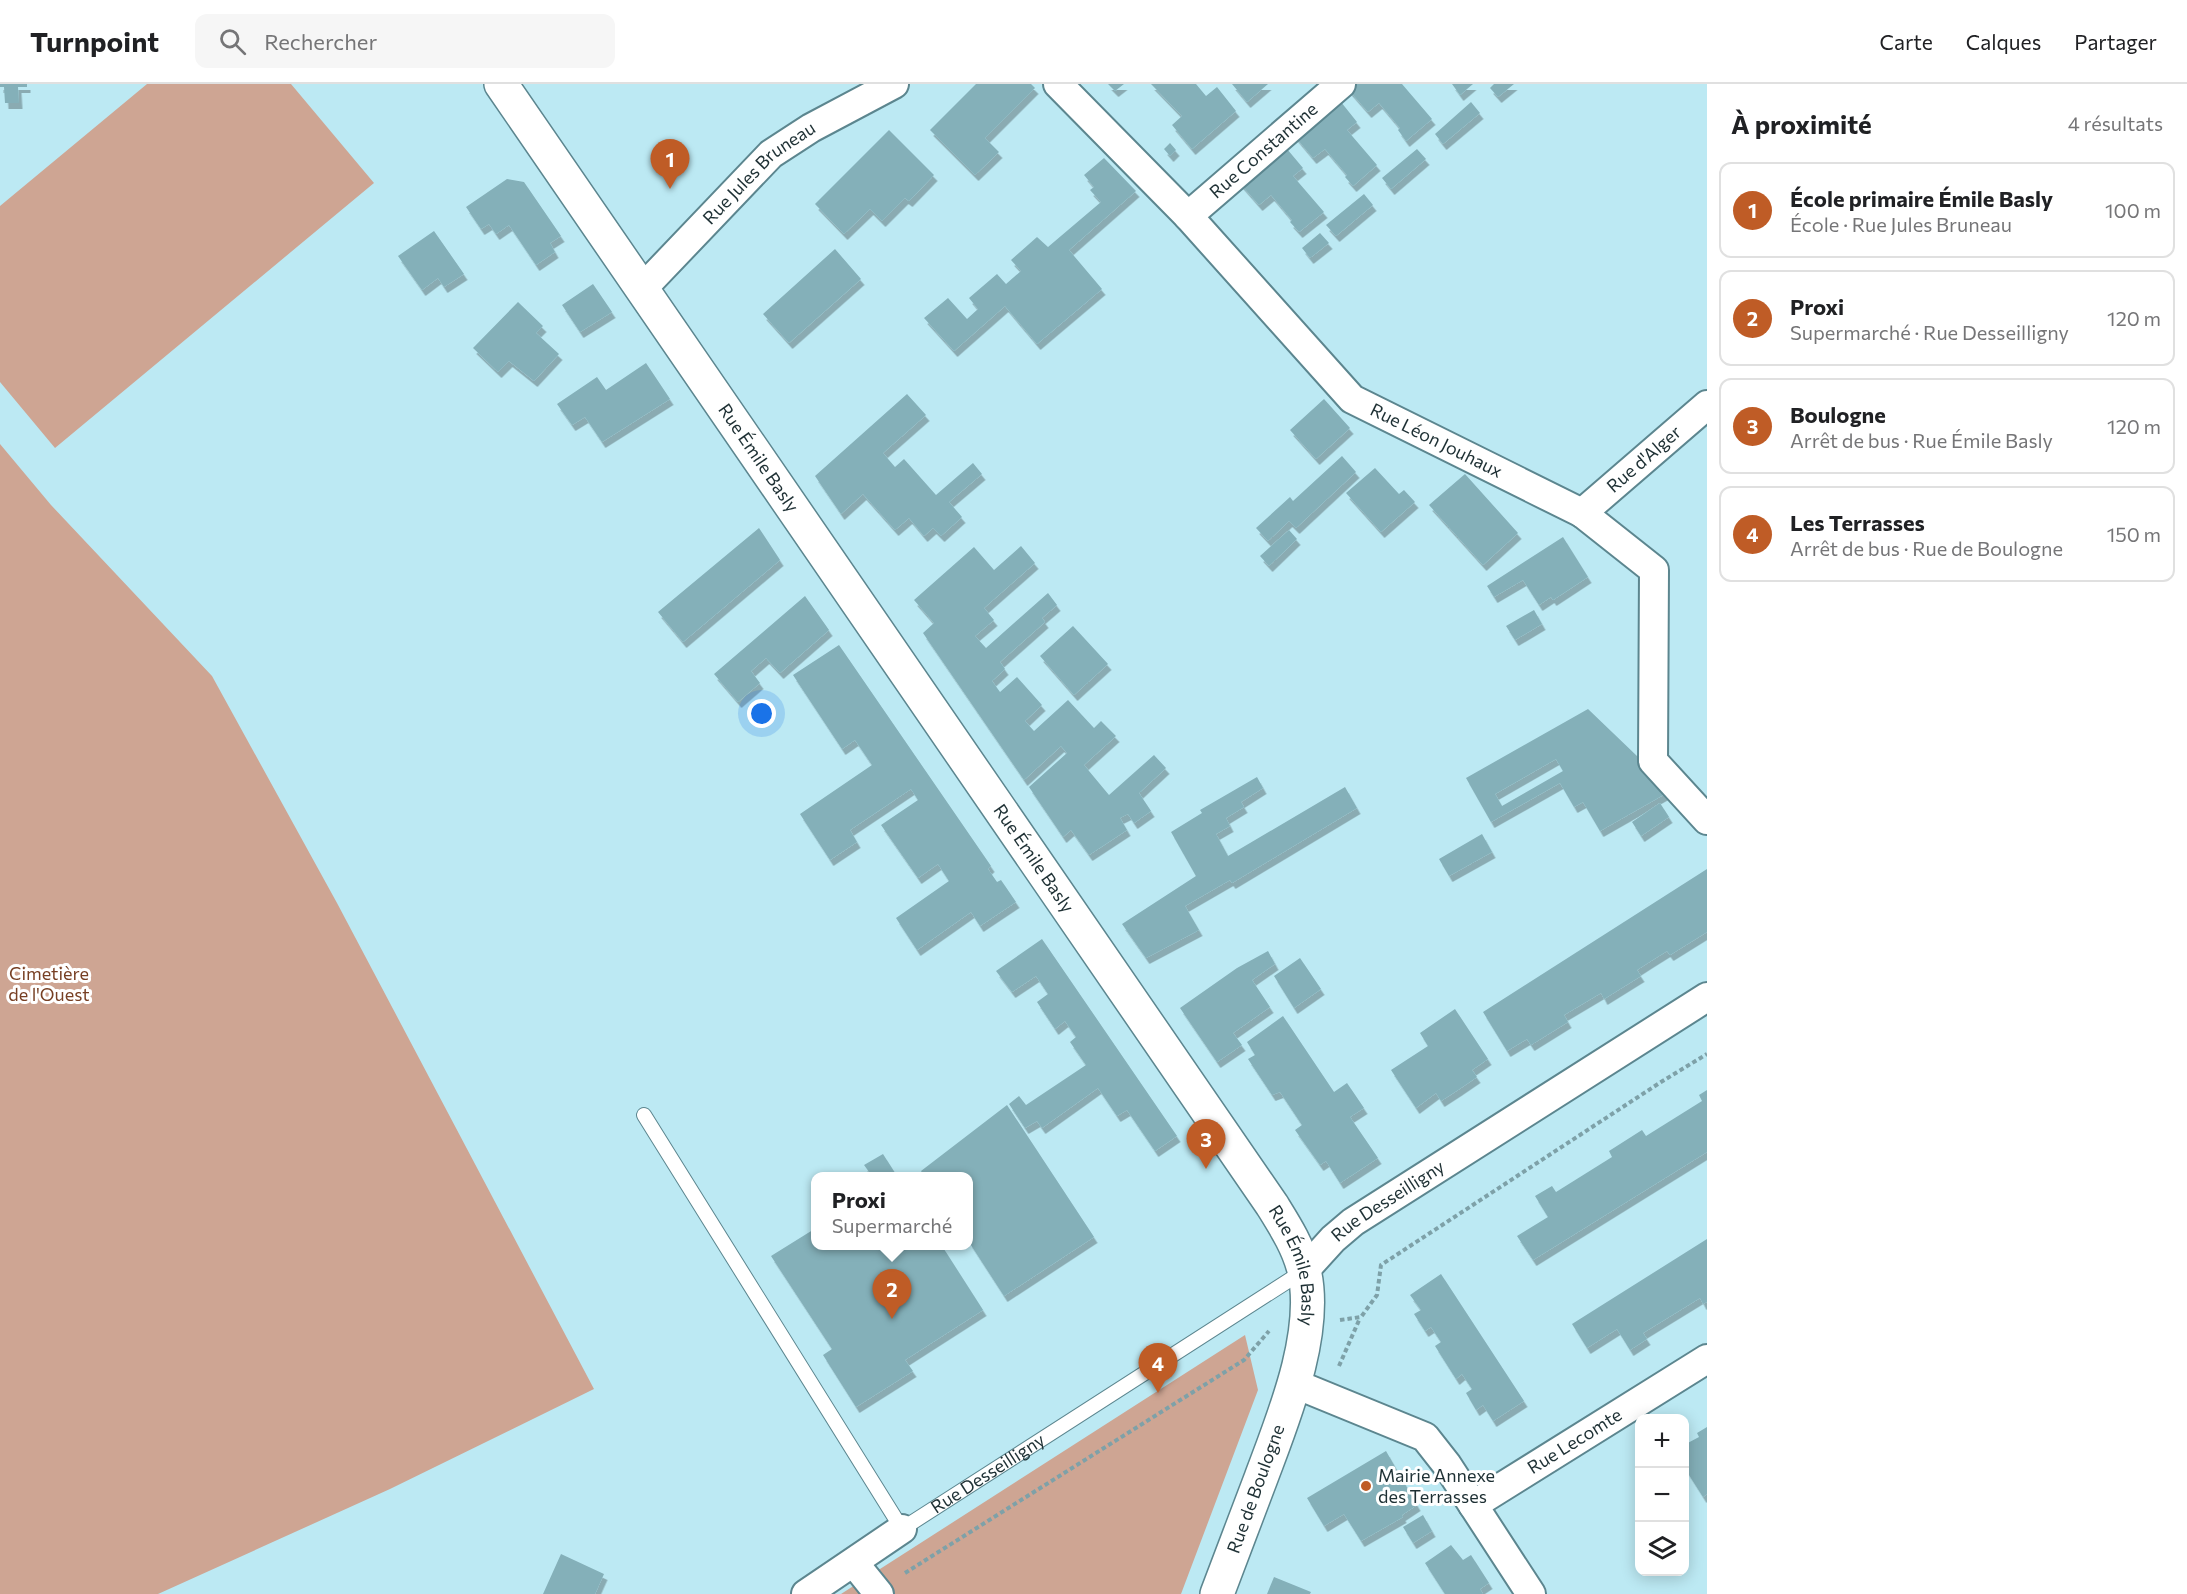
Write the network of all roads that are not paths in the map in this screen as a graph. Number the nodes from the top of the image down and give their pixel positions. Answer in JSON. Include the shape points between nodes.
{"nodes":[{"id":1,"x":501,"y":84,"type":"edge"},
{"id":2,"x":894,"y":84,"type":"edge"},
{"id":3,"x":1058,"y":84,"type":"edge"},
{"id":4,"x":1341,"y":84,"type":"edge"},
{"id":5,"x":1188,"y":216,"type":"junction"},
{"id":6,"x":643,"y":288,"type":"junction"},
{"id":7,"x":1707,"y":405,"type":"edge"},
{"id":8,"x":1582,"y":513,"type":"junction"},
{"id":9,"x":1707,"y":820,"type":"edge"},
{"id":10,"x":1707,"y":997,"type":"edge"},
{"id":11,"x":644,"y":1115,"type":"dead end"},
{"id":12,"x":1304,"y":1271,"type":"junction"},
{"id":13,"x":1707,"y":1359,"type":"edge"},
{"id":14,"x":1293,"y":1383,"type":"junction"},
{"id":15,"x":1473,"y":1505,"type":"junction"},
{"id":16,"x":902,"y":1529,"type":"junction"},
{"id":17,"x":854,"y":1563,"type":"junction"},
{"id":18,"x":877,"y":1593,"type":"edge"},
{"id":19,"x":806,"y":1594,"type":"edge"},
{"id":20,"x":1218,"y":1594,"type":"edge"},
{"id":21,"x":1531,"y":1594,"type":"edge"}],
"edges":[{"from":1,"to":6,"type":"street","name":"Rue Émile Basly"},
{"from":2,"to":6,"type":"street","name":"Rue Jules Bruneau","via":[[771,154]]},
{"from":3,"to":5,"type":"street","name":"Rue Léon Jouhaux"},
{"from":4,"to":5,"type":"street","name":"Rue Constantine"},
{"from":5,"to":8,"type":"street","name":"Rue Léon Jouhaux","via":[[1352,399]]},
{"from":6,"to":12,"type":"street","name":"Rue Émile Basly","via":[[1272,1205],[1293,1239]]},
{"from":7,"to":8,"type":"street","name":"Rue d'Alger"},
{"from":8,"to":9,"type":"street","name":"Rue Léon Jouhaux","via":[[1654,570],[1653,761]]},
{"from":10,"to":12,"type":"street","name":"Rue Desseilligny","via":[[1353,1222]]},
{"from":11,"to":16,"type":"lane"},
{"from":12,"to":14,"type":"street","name":"Rue Émile Basly","via":[[1307,1321]]},
{"from":12,"to":16,"type":"lane","name":"Rue Desseilligny"},
{"from":13,"to":15,"type":"street","name":"Rue Lecomte"},
{"from":14,"to":15,"type":"street","via":[[1425,1437]]},
{"from":14,"to":20,"type":"street","name":"Rue de Boulogne"},
{"from":15,"to":21,"type":"street"},
{"from":16,"to":17,"type":"street","name":"Rue Desseilligny"},
{"from":17,"to":18,"type":"street"},
{"from":17,"to":19,"type":"street","name":"Rue Desseilligny"}]}
